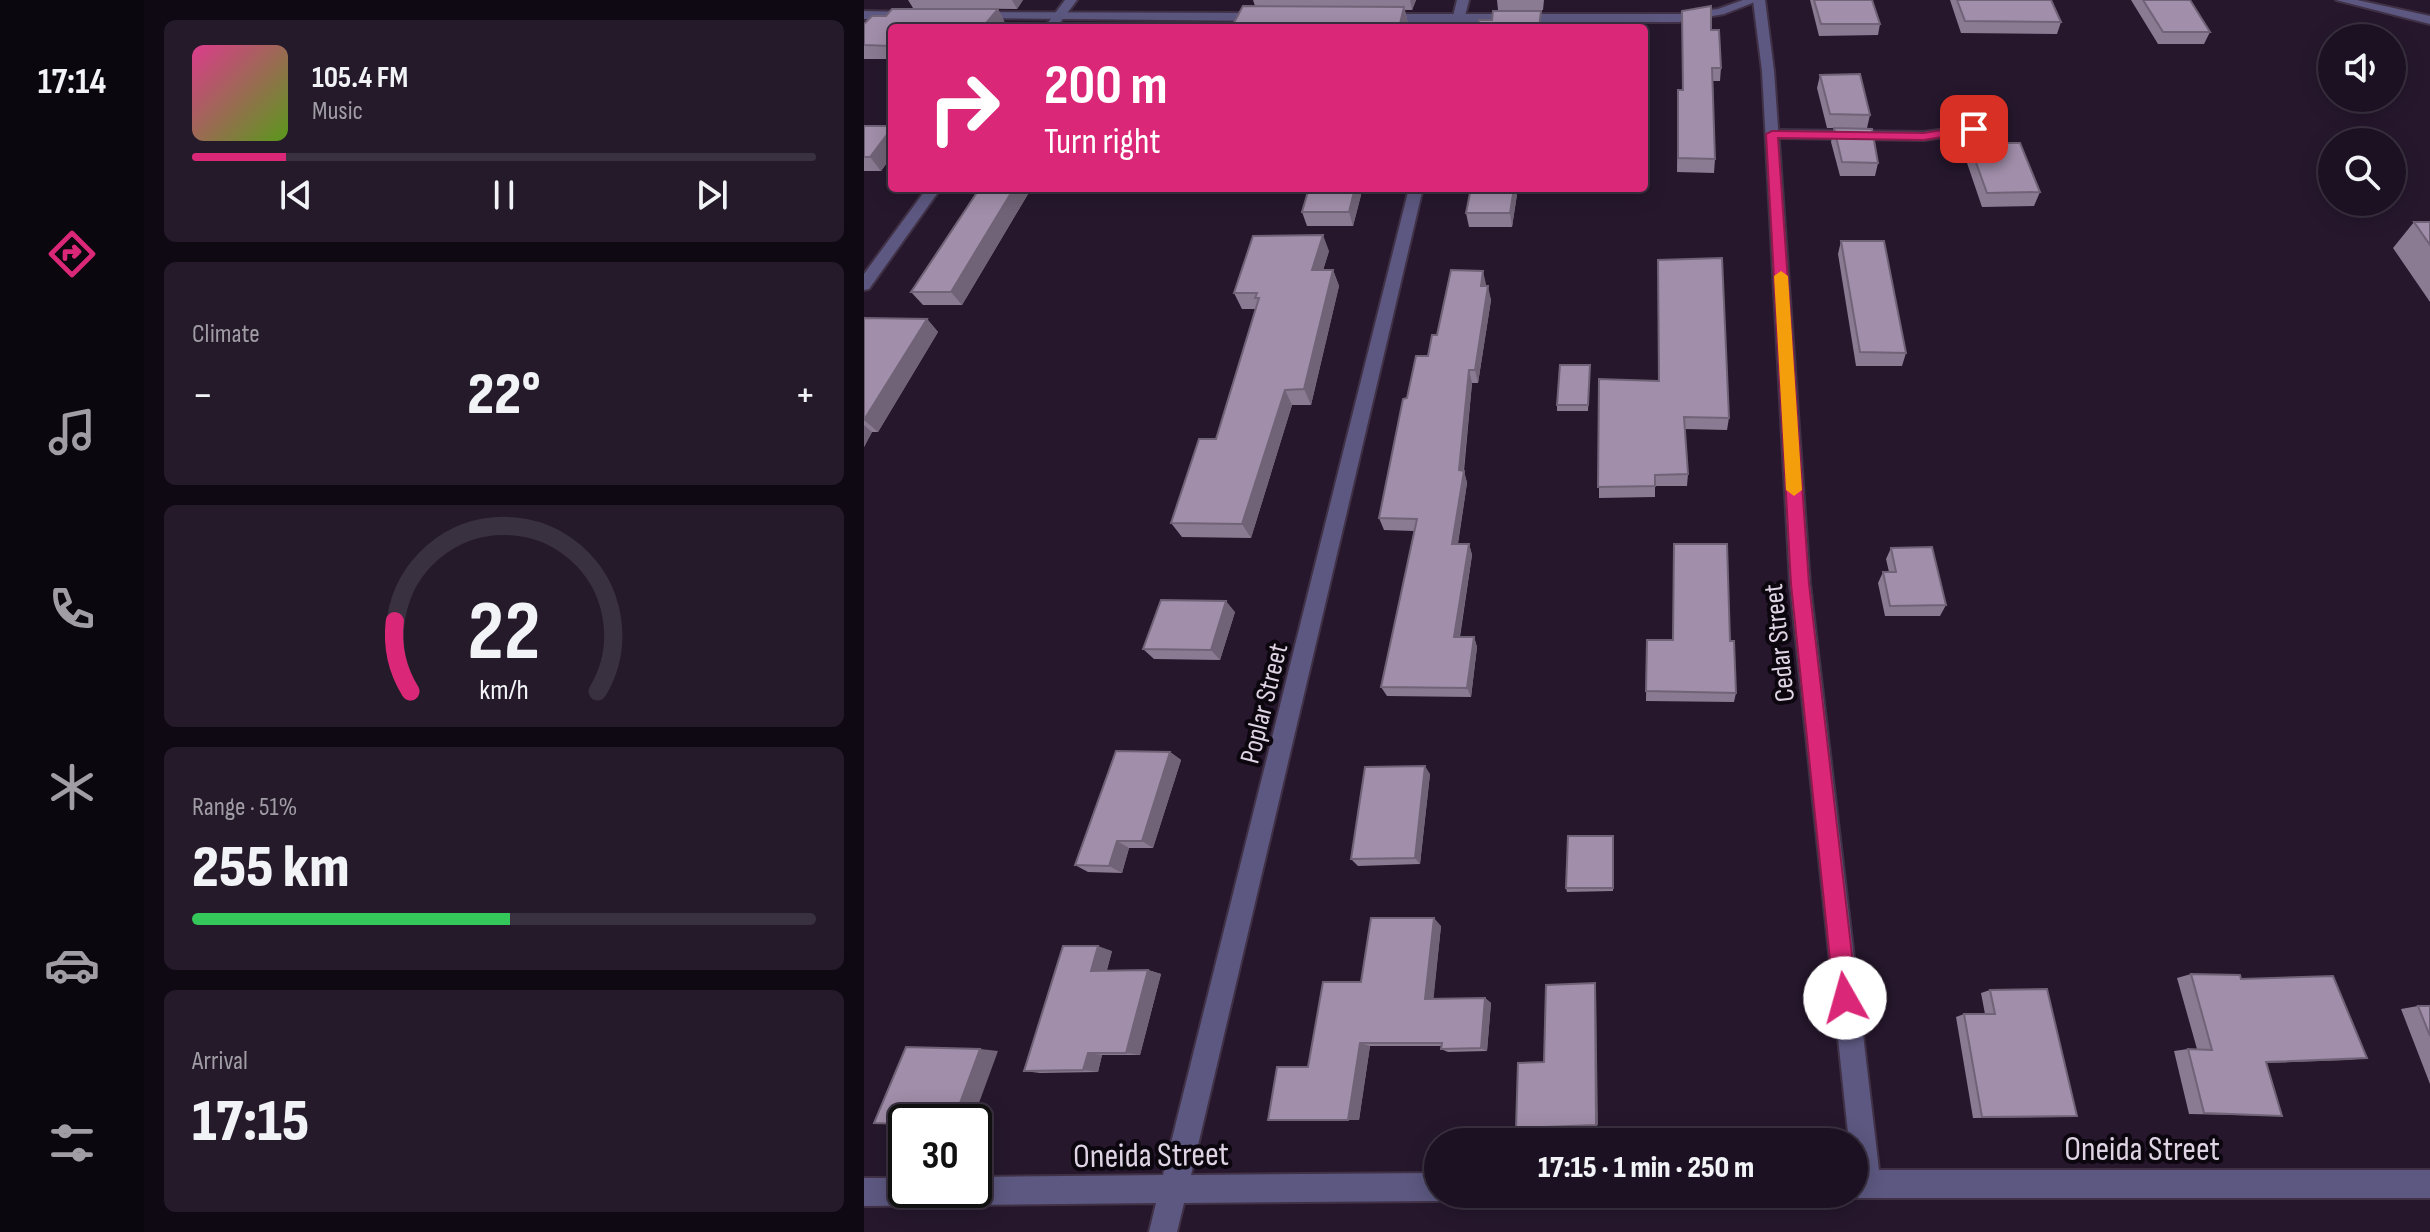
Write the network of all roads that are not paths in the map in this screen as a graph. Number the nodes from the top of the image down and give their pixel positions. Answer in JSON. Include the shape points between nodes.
{"nodes":[{"id":1,"x":1071,"y":0,"type":"edge"},
{"id":2,"x":1463,"y":0,"type":"edge"},
{"id":3,"x":1756,"y":0,"type":"edge"},
{"id":4,"x":2342,"y":0,"type":"edge"},
{"id":5,"x":864,"y":15,"type":"edge"},
{"id":6,"x":924,"y":16,"type":"edge"},
{"id":7,"x":969,"y":16,"type":"edge"},
{"id":8,"x":1058,"y":17,"type":"junction"},
{"id":9,"x":1282,"y":17,"type":"edge"},
{"id":10,"x":1371,"y":18,"type":"edge"},
{"id":11,"x":2430,"y":20,"type":"edge"},
{"id":12,"x":1457,"y":23,"type":"edge"},
{"id":13,"x":1053,"y":24,"type":"edge"},
{"id":14,"x":1974,"y":129,"type":"dead end"},
{"id":15,"x":1772,"y":134,"type":"junction"},
{"id":16,"x":931,"y":192,"type":"edge"},
{"id":17,"x":1415,"y":192,"type":"edge"},
{"id":18,"x":864,"y":285,"type":"edge"},
{"id":19,"x":1854,"y":1128,"type":"edge"},
{"id":20,"x":1868,"y":1184,"type":"edge"},
{"id":21,"x":2430,"y":1184,"type":"edge"},
{"id":22,"x":1424,"y":1187,"type":"edge"},
{"id":23,"x":1173,"y":1189,"type":"junction"},
{"id":24,"x":864,"y":1192,"type":"edge"},
{"id":25,"x":1163,"y":1232,"type":"edge"}],
"edges":[{"from":1,"to":8,"type":"street"},
{"from":2,"to":12,"type":"street"},
{"from":3,"to":12,"type":"street","via":[[1679,18]]},
{"from":3,"to":15,"type":"street","name":"Cedar Street"},
{"from":4,"to":11,"type":"street"},
{"from":5,"to":6,"type":"street"},
{"from":7,"to":8,"type":"street"},
{"from":8,"to":9,"type":"street"},
{"from":8,"to":13,"type":"street"},
{"from":10,"to":12,"type":"street"},
{"from":14,"to":15,"type":"lane","via":[[1924,136]]},
{"from":15,"to":19,"type":"street","name":"Cedar Street","via":[[1800,584]]},
{"from":16,"to":18,"type":"street"},
{"from":17,"to":23,"type":"street","name":"Poplar Street"},
{"from":20,"to":21,"type":"street","name":"Oneida Street"},
{"from":22,"to":23,"type":"street","name":"Oneida Street"},
{"from":23,"to":24,"type":"street","name":"Oneida Street"},
{"from":23,"to":25,"type":"street","name":"Poplar Street"}]}
